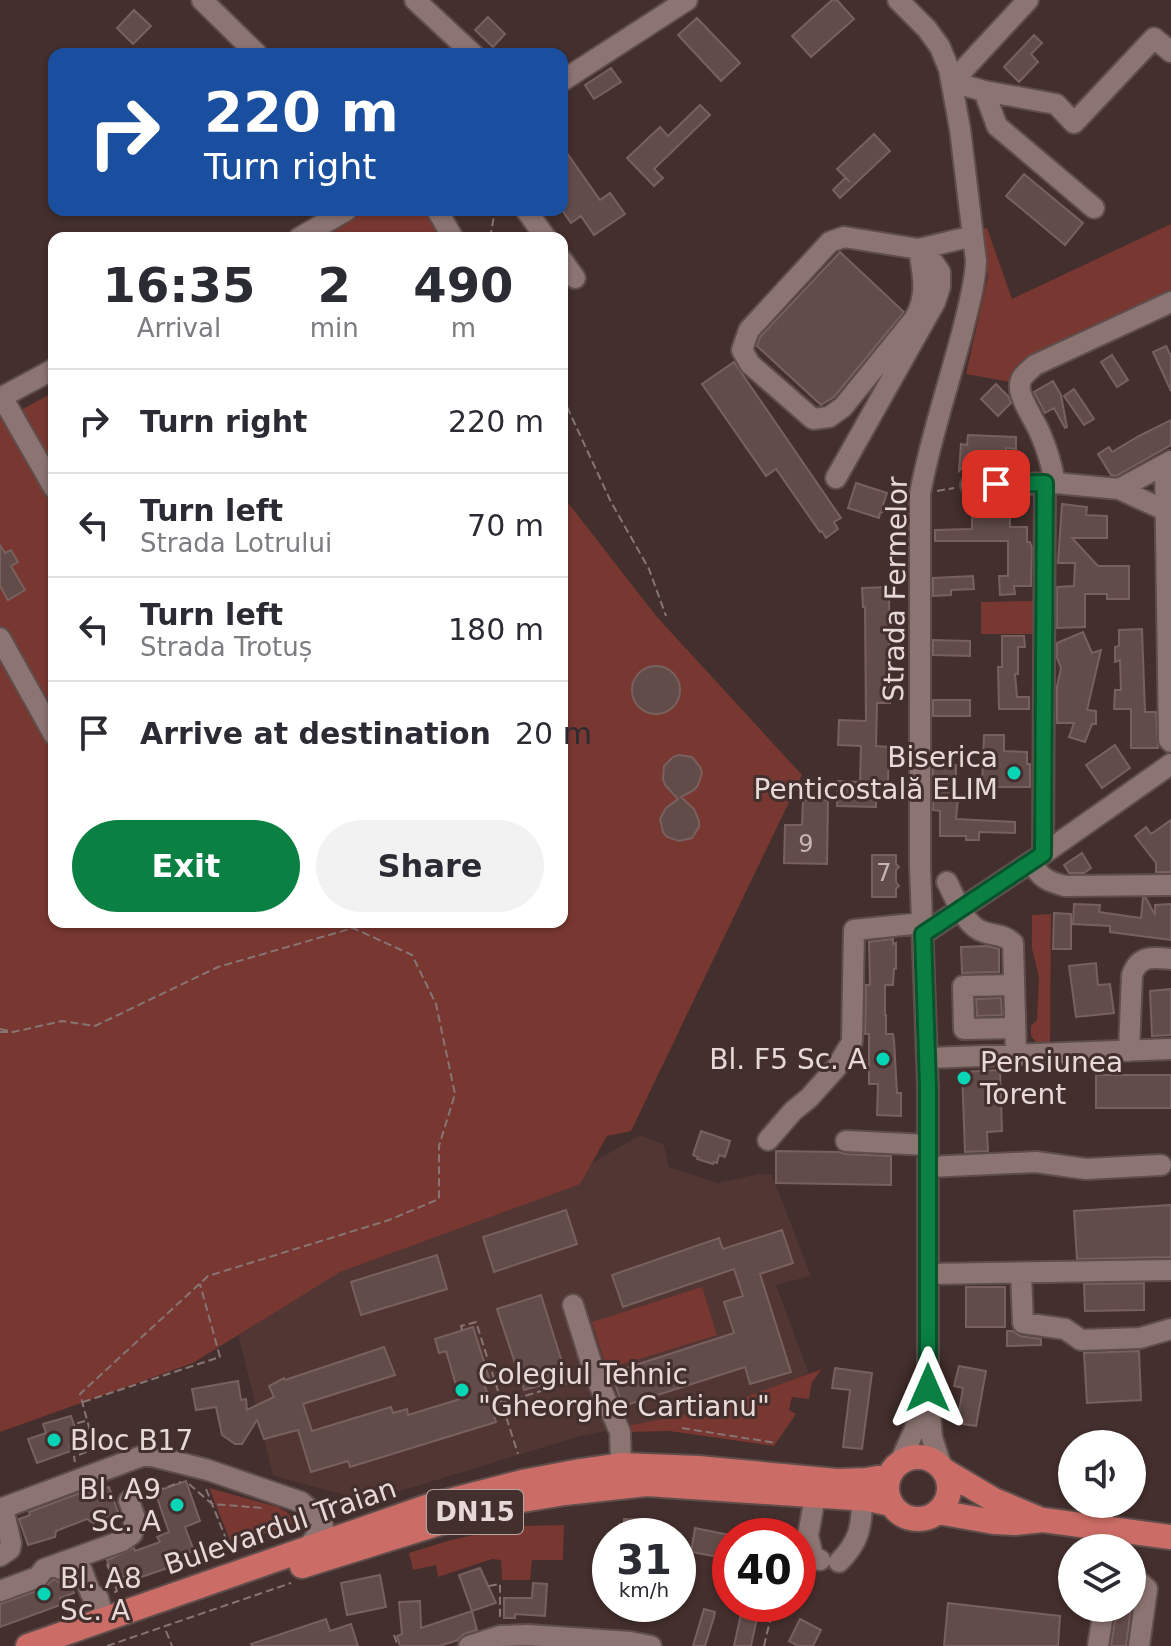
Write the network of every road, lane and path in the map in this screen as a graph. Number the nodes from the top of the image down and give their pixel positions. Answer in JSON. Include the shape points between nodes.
{"nodes":[{"id":1,"x":202,"y":0,"type":"edge"},
{"id":2,"x":415,"y":0,"type":"edge"},
{"id":3,"x":687,"y":0,"type":"edge"},
{"id":4,"x":898,"y":0,"type":"edge"},
{"id":5,"x":1028,"y":0,"type":"edge"},
{"id":6,"x":251,"y":48,"type":"edge"},
{"id":7,"x":467,"y":48,"type":"edge"},
{"id":8,"x":1171,"y":52,"type":"edge"},
{"id":9,"x":568,"y":77,"type":"edge"},
{"id":10,"x":952,"y":82,"type":"junction"},
{"id":11,"x":984,"y":91,"type":"junction"},
{"id":12,"x":1094,"y":208,"type":"dead end"},
{"id":13,"x":337,"y":216,"type":"edge"},
{"id":14,"x":309,"y":232,"type":"edge"},
{"id":15,"x":973,"y":236,"type":"junction"},
{"id":16,"x":919,"y":249,"type":"junction"},
{"id":17,"x":568,"y":268,"type":"edge"},
{"id":18,"x":575,"y":278,"type":"dead end"},
{"id":19,"x":1171,"y":302,"type":"edge"},
{"id":20,"x":48,"y":372,"type":"edge"},
{"id":21,"x":1,"y":397,"type":"edge"},
{"id":22,"x":568,"y":409,"type":"edge"},
{"id":23,"x":1168,"y":463,"type":"edge"},
{"id":24,"x":48,"y":478,"type":"edge"},
{"id":25,"x":836,"y":478,"type":"dead end"},
{"id":26,"x":1050,"y":483,"type":"junction"},
{"id":27,"x":971,"y":485,"type":"joint"},
{"id":28,"x":1119,"y":489,"type":"junction"},
{"id":29,"x":920,"y":494,"type":"junction"},
{"id":30,"x":1169,"y":512,"type":"edge"},
{"id":31,"x":666,"y":616,"type":"dead end"},
{"id":32,"x":0,"y":638,"type":"edge"},
{"id":33,"x":48,"y":724,"type":"edge"},
{"id":34,"x":1171,"y":742,"type":"edge"},
{"id":35,"x":1171,"y":764,"type":"edge"},
{"id":36,"x":1037,"y":858,"type":"junction"},
{"id":37,"x":920,"y":866,"type":"junction"},
{"id":38,"x":947,"y":882,"type":"junction"},
{"id":39,"x":1171,"y":885,"type":"edge"},
{"id":40,"x":993,"y":886,"type":"junction"},
{"id":41,"x":961,"y":908,"type":"junction"},
{"id":42,"x":922,"y":928,"type":"junction"},
{"id":43,"x":1171,"y":959,"type":"edge"},
{"id":44,"x":1014,"y":985,"type":"junction"},
{"id":45,"x":1015,"y":1028,"type":"junction"},
{"id":46,"x":0,"y":1030,"type":"edge"},
{"id":47,"x":1171,"y":1049,"type":"edge"},
{"id":48,"x":1129,"y":1051,"type":"junction"},
{"id":49,"x":1016,"y":1054,"type":"junction"},
{"id":50,"x":927,"y":1058,"type":"junction"},
{"id":51,"x":768,"y":1140,"type":"dead end"},
{"id":52,"x":846,"y":1141,"type":"dead end"},
{"id":53,"x":928,"y":1145,"type":"junction"},
{"id":54,"x":1161,"y":1165,"type":"dead end"},
{"id":55,"x":928,"y":1167,"type":"junction"},
{"id":56,"x":1171,"y":1270,"type":"edge"},
{"id":57,"x":1021,"y":1273,"type":"junction"},
{"id":58,"x":928,"y":1274,"type":"junction"},
{"id":59,"x":200,"y":1284,"type":"junction"},
{"id":60,"x":573,"y":1305,"type":"dead end"},
{"id":61,"x":1171,"y":1329,"type":"edge"},
{"id":62,"x":462,"y":1330,"type":"dead end"},
{"id":63,"x":595,"y":1375,"type":"junction"},
{"id":64,"x":929,"y":1398,"type":"junction"},
{"id":65,"x":502,"y":1402,"type":"junction"},
{"id":66,"x":82,"y":1403,"type":"junction"},
{"id":67,"x":491,"y":1406,"type":"dead end"},
{"id":68,"x":86,"y":1421,"type":"junction"},
{"id":69,"x":682,"y":1428,"type":"dead end"},
{"id":70,"x":776,"y":1443,"type":"dead end"},
{"id":71,"x":86,"y":1445,"type":"junction"},
{"id":72,"x":518,"y":1454,"type":"dead end"},
{"id":73,"x":76,"y":1463,"type":"dead end"},
{"id":74,"x":621,"y":1465,"type":"junction"},
{"id":75,"x":943,"y":1468,"type":"junction"},
{"id":76,"x":895,"y":1469,"type":"junction"},
{"id":77,"x":204,"y":1485,"type":"dead end"},
{"id":78,"x":815,"y":1496,"type":"junction"},
{"id":79,"x":862,"y":1499,"type":"junction"},
{"id":80,"x":129,"y":1501,"type":"joint"},
{"id":81,"x":212,"y":1504,"type":"junction"},
{"id":82,"x":1,"y":1508,"type":"edge"},
{"id":83,"x":271,"y":1509,"type":"dead end"},
{"id":84,"x":913,"y":1514,"type":"junction"},
{"id":85,"x":1043,"y":1520,"type":"junction"},
{"id":86,"x":1094,"y":1534,"type":"edge"},
{"id":87,"x":149,"y":1537,"type":"dead end"},
{"id":88,"x":1171,"y":1537,"type":"edge"},
{"id":89,"x":1146,"y":1538,"type":"edge"},
{"id":90,"x":309,"y":1546,"type":"junction"},
{"id":91,"x":231,"y":1551,"type":"dead end"},
{"id":92,"x":103,"y":1554,"type":"junction"},
{"id":93,"x":0,"y":1556,"type":"edge"},
{"id":94,"x":217,"y":1556,"type":"dead end"},
{"id":95,"x":210,"y":1558,"type":"dead end"},
{"id":96,"x":79,"y":1563,"type":"junction"},
{"id":97,"x":194,"y":1564,"type":"dead end"},
{"id":98,"x":189,"y":1566,"type":"dead end"},
{"id":99,"x":38,"y":1577,"type":"junction"},
{"id":100,"x":300,"y":1580,"type":"dead end"},
{"id":101,"x":489,"y":1586,"type":"dead end"},
{"id":102,"x":0,"y":1591,"type":"edge"},
{"id":103,"x":117,"y":1591,"type":"dead end"},
{"id":104,"x":104,"y":1619,"type":"junction"},
{"id":105,"x":770,"y":1622,"type":"edge"},
{"id":106,"x":1102,"y":1622,"type":"edge"},
{"id":107,"x":1142,"y":1622,"type":"edge"},
{"id":108,"x":500,"y":1629,"type":"dead end"},
{"id":109,"x":166,"y":1631,"type":"dead end"},
{"id":110,"x":394,"y":1635,"type":"dead end"},
{"id":111,"x":28,"y":1646,"type":"edge"},
{"id":112,"x":77,"y":1646,"type":"edge"},
{"id":113,"x":107,"y":1646,"type":"edge"},
{"id":114,"x":172,"y":1646,"type":"edge"},
{"id":115,"x":398,"y":1646,"type":"edge"},
{"id":116,"x":469,"y":1646,"type":"edge"},
{"id":117,"x":651,"y":1646,"type":"edge"},
{"id":118,"x":764,"y":1646,"type":"edge"},
{"id":119,"x":1098,"y":1646,"type":"edge"},
{"id":120,"x":1139,"y":1646,"type":"edge"}],
"edges":[{"from":1,"to":6,"type":"street"},
{"from":2,"to":7,"type":"street"},
{"from":3,"to":9,"type":"street"},
{"from":4,"to":10,"type":"street","name":"Strada Fermelor","via":[[940,47]]},
{"from":5,"to":10,"type":"street"},
{"from":8,"to":11,"type":"street","via":[[1154,38],[1074,123],[1056,104]]},
{"from":10,"to":11,"type":"street"},
{"from":10,"to":15,"type":"street","name":"Strada Fermelor"},
{"from":11,"to":12,"type":"street","via":[[997,126]]},
{"from":13,"to":14,"type":"street"},
{"from":15,"to":16,"type":"street"},
{"from":15,"to":29,"type":"street","name":"Strada Fermelor","via":[[970,303]]},
{"from":16,"to":16,"type":"street","via":[[923,303],[915,318],[843,407],[829,417],[813,419],[750,364],[742,350],[749,330],[830,242],[844,237]]},
{"from":16,"to":25,"type":"street","via":[[940,272],[935,302]]},
{"from":17,"to":18,"type":"street"},
{"from":19,"to":26,"type":"street","via":[[1025,373],[1019,389],[1039,430]]},
{"from":20,"to":21,"type":"street"},
{"from":21,"to":24,"type":"street"},
{"from":22,"to":31,"type":"path","via":[[649,569]]},
{"from":23,"to":28,"type":"street"},
{"from":23,"to":30,"type":"street"},
{"from":26,"to":27,"type":"street"},
{"from":26,"to":28,"type":"street"},
{"from":26,"to":36,"type":"street"},
{"from":27,"to":29,"type":"path"},
{"from":28,"to":30,"type":"street"},
{"from":29,"to":37,"type":"street","name":"Strada Fermelor"},
{"from":30,"to":34,"type":"street"},
{"from":32,"to":33,"type":"street"},
{"from":35,"to":36,"type":"street"},
{"from":36,"to":39,"type":"street","via":[[1040,876],[1065,886]]},
{"from":36,"to":40,"type":"street"},
{"from":37,"to":38,"type":"street"},
{"from":37,"to":42,"type":"street","name":"Strada Fermelor"},
{"from":38,"to":40,"type":"street"},
{"from":38,"to":41,"type":"street"},
{"from":40,"to":41,"type":"street"},
{"from":41,"to":42,"type":"street"},
{"from":41,"to":44,"type":"street","via":[[980,932],[1013,943]]},
{"from":42,"to":50,"type":"street","name":"Strada Fermelor"},
{"from":42,"to":51,"type":"street","via":[[854,930],[852,1042],[836,1068]]},
{"from":43,"to":48,"type":"street","via":[[1150,957],[1135,967]]},
{"from":44,"to":45,"type":"street"},
{"from":44,"to":45,"type":"street","via":[[963,986],[964,1029]]},
{"from":45,"to":49,"type":"street"},
{"from":46,"to":59,"type":"path","via":[[62,1021],[95,1026],[218,967],[353,928],[412,955],[436,1004],[455,1094],[439,1146],[439,1199],[389,1220],[208,1276]]},
{"from":47,"to":48,"type":"street"},
{"from":48,"to":49,"type":"street"},
{"from":49,"to":50,"type":"street"},
{"from":50,"to":53,"type":"street","name":"Strada Fermelor"},
{"from":52,"to":53,"type":"street"},
{"from":53,"to":55,"type":"street","name":"Strada Fermelor"},
{"from":54,"to":55,"type":"street","via":[[1086,1169],[1036,1162]]},
{"from":55,"to":58,"type":"street","name":"Strada Fermelor"},
{"from":56,"to":57,"type":"street"},
{"from":57,"to":58,"type":"street"},
{"from":57,"to":61,"type":"street","via":[[1023,1323],[1065,1329],[1081,1340],[1140,1338]]},
{"from":58,"to":64,"type":"street","name":"Strada Fermelor"},
{"from":59,"to":66,"type":"path","via":[[80,1394]]},
{"from":59,"to":66,"type":"path","via":[[220,1357]]},
{"from":60,"to":63,"type":"street"},
{"from":62,"to":65,"type":"path","via":[[476,1322]]},
{"from":63,"to":65,"type":"path"},
{"from":63,"to":74,"type":"street","via":[[620,1432]]},
{"from":64,"to":75,"type":"street","name":"Strada Fermelor","via":[[932,1438]]},
{"from":64,"to":76,"type":"street","name":"Strada Fermelor"},
{"from":65,"to":67,"type":"path"},
{"from":65,"to":72,"type":"path"},
{"from":66,"to":68,"type":"path"},
{"from":68,"to":71,"type":"path","via":[[93,1442]]},
{"from":68,"to":71,"type":"path","via":[[78,1423]]},
{"from":69,"to":70,"type":"path"},
{"from":71,"to":73,"type":"path","via":[[88,1451],[74,1457]]},
{"from":74,"to":76,"type":"main road","name":"Bulevardul Traian","number":"DN15","via":[[837,1481],[866,1480]]},
{"from":74,"to":90,"type":"main road","name":"Bulevardul Traian","number":"DN15","via":[[452,1499]]},
{"from":75,"to":76,"type":"main road","number":"DN15","via":[[917,1456]]},
{"from":75,"to":84,"type":"main road","via":[[948,1498]]},
{"from":75,"to":85,"type":"main road","number":"DN15","via":[[994,1500]]},
{"from":76,"to":84,"type":"main road","via":[[888,1495]]},
{"from":77,"to":81,"type":"path"},
{"from":78,"to":79,"type":"main road","name":"Bulevardul Traian","number":"DN15"},
{"from":78,"to":79,"type":"street","via":[[808,1536],[813,1556],[829,1561],[852,1549],[862,1523]]},
{"from":78,"to":112,"type":"main road","name":"Bulevardul Traian","number":"DN15","via":[[647,1484],[504,1503],[282,1573]]},
{"from":79,"to":84,"type":"main road","name":"Bulevardul Traian","number":"DN15"},
{"from":80,"to":81,"type":"path","via":[[186,1480]]},
{"from":80,"to":99,"type":"street","via":[[135,1518],[132,1534],[44,1569]]},
{"from":81,"to":83,"type":"path"},
{"from":81,"to":91,"type":"path"},
{"from":82,"to":90,"type":"street","via":[[152,1456],[301,1502],[323,1527]]},
{"from":82,"to":93,"type":"street","via":[[11,1543]]},
{"from":84,"to":85,"type":"main road","number":"DN15","via":[[1015,1523]]},
{"from":85,"to":86,"type":"main road","number":"DN15"},
{"from":87,"to":92,"type":"street"},
{"from":88,"to":89,"type":"main road","number":"DN15"},
{"from":90,"to":104,"type":"main road","name":"Bulevardul Traian","number":"DN15"},
{"from":92,"to":96,"type":"street"},
{"from":92,"to":103,"type":"path"},
{"from":94,"to":95,"type":"path"},
{"from":96,"to":99,"type":"street"},
{"from":96,"to":104,"type":"street"},
{"from":97,"to":98,"type":"path"},
{"from":99,"to":102,"type":"street"},
{"from":100,"to":113,"type":"path"},
{"from":101,"to":108,"type":"path","via":[[500,1584]]},
{"from":104,"to":111,"type":"main road","name":"Bulevardul Traian","number":"DN15"},
{"from":105,"to":118,"type":"path"},
{"from":106,"to":119,"type":"street"},
{"from":107,"to":120,"type":"street"},
{"from":109,"to":114,"type":"path"},
{"from":110,"to":115,"type":"path"},
{"from":116,"to":117,"type":"street","via":[[500,1636],[528,1635]]}]}
